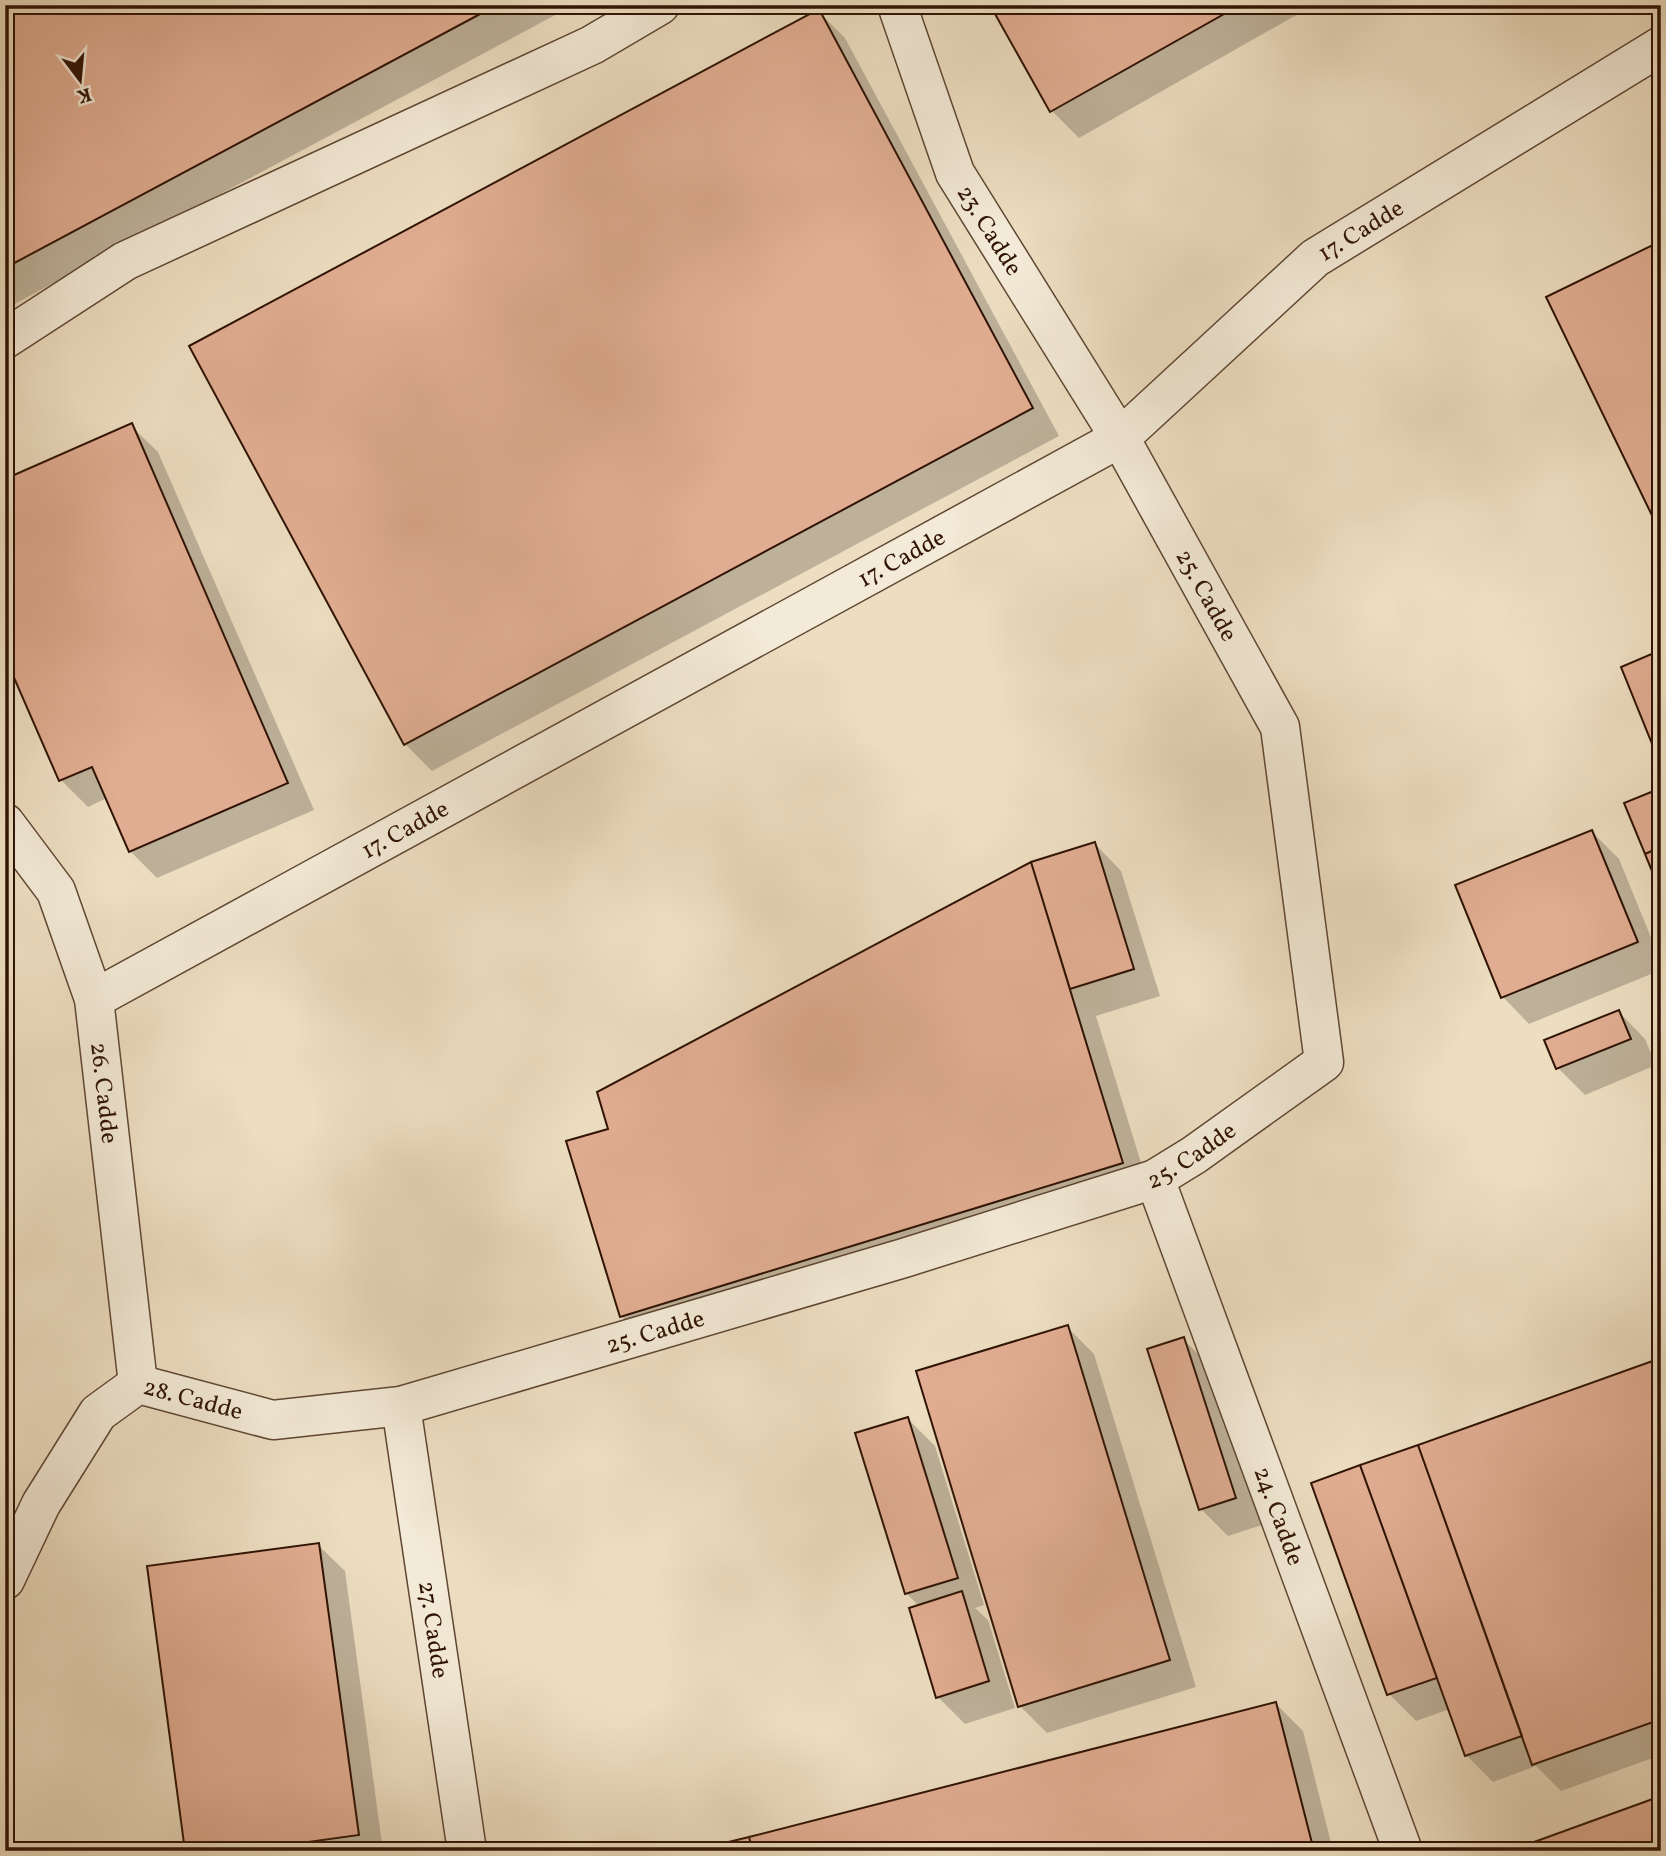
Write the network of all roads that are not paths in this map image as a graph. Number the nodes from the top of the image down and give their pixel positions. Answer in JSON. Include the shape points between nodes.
{"nodes":[{"id":1,"x":660,"y":5,"type":"edge"},
{"id":2,"x":897,"y":5,"type":"edge"},
{"id":3,"x":1661,"y":46,"type":"edge"},
{"id":4,"x":5,"y":339,"type":"edge"},
{"id":5,"x":1120,"y":438,"type":"junction"},
{"id":6,"x":5,"y":823,"type":"edge"},
{"id":7,"x":94,"y":999,"type":"junction"},
{"id":8,"x":1156,"y":1178,"type":"junction"},
{"id":9,"x":138,"y":1384,"type":"junction"},
{"id":10,"x":401,"y":1406,"type":"junction"},
{"id":11,"x":5,"y":1580,"type":"edge"},
{"id":12,"x":467,"y":1851,"type":"edge"},
{"id":13,"x":1403,"y":1851,"type":"edge"}],
"edges":[{"from":1,"to":4,"type":"lane","via":[[592,45],[125,261]]},
{"from":2,"to":5,"type":"lane","name":"23. Cadde","via":[[955,173]]},
{"from":3,"to":5,"type":"lane","name":"17. Cadde","via":[[1315,258]]},
{"from":5,"to":7,"type":"lane","name":"17. Cadde"},
{"from":5,"to":8,"type":"lane","name":"25. Cadde","via":[[1280,727],[1324,1062]]},
{"from":6,"to":7,"type":"lane","name":"26. Cadde","via":[[55,891]]},
{"from":7,"to":9,"type":"lane","name":"26. Cadde"},
{"from":8,"to":10,"type":"lane","name":"25. Cadde","via":[[905,1258]]},
{"from":8,"to":13,"type":"lane","name":"24. Cadde"},
{"from":9,"to":10,"type":"lane","name":"28. Cadde","via":[[273,1420]]},
{"from":9,"to":11,"type":"lane","name":"28. Cadde","via":[[98,1413],[41,1504]]},
{"from":10,"to":12,"type":"lane","name":"27. Cadde"}]}
